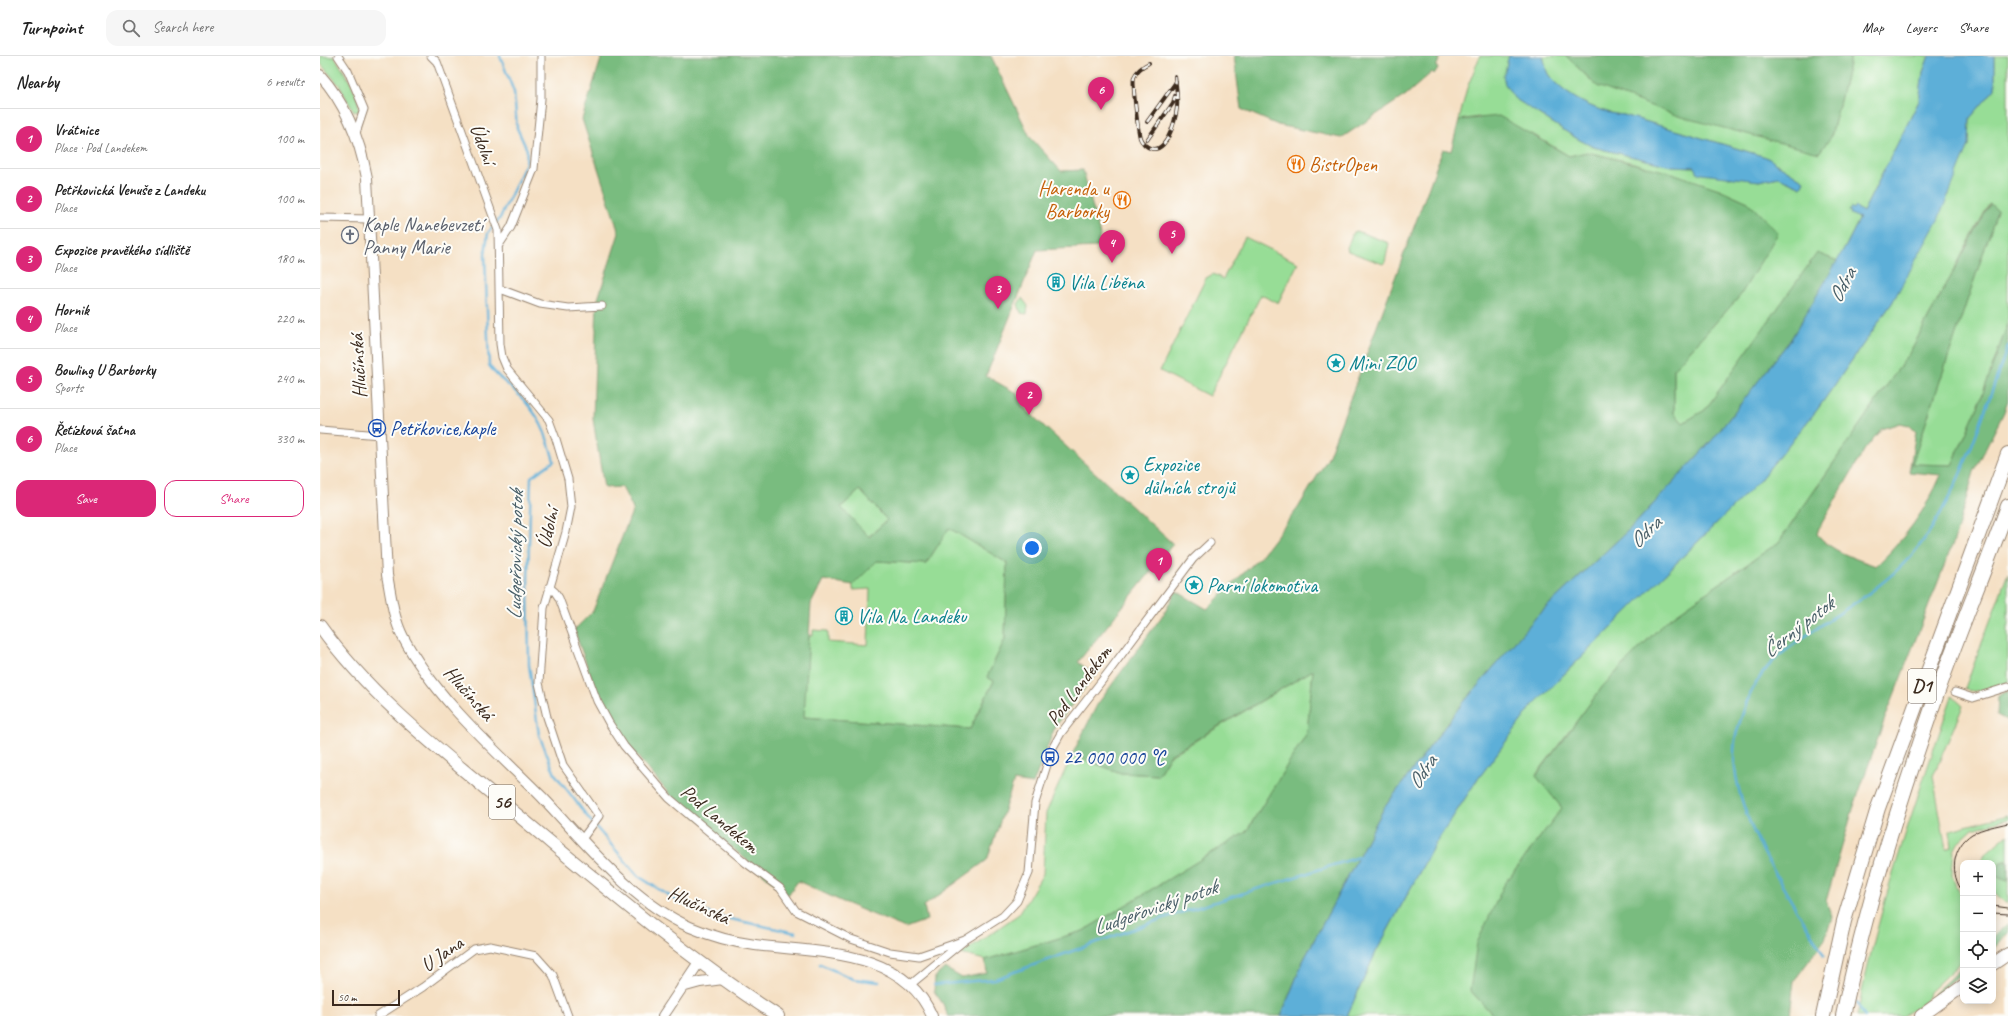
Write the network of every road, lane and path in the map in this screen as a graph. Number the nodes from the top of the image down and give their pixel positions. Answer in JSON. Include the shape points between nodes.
{"nodes":[{"id":1,"x":338,"y":56,"type":"edge"},
{"id":2,"x":431,"y":56,"type":"edge"},
{"id":3,"x":541,"y":56,"type":"edge"},
{"id":4,"x":320,"y":75,"type":"edge"},
{"id":5,"x":356,"y":133,"type":"junction"},
{"id":6,"x":320,"y":218,"type":"edge"},
{"id":7,"x":370,"y":219,"type":"junction"},
{"id":8,"x":499,"y":245,"type":"junction"},
{"id":9,"x":500,"y":289,"type":"junction"},
{"id":10,"x":602,"y":306,"type":"dead end"},
{"id":11,"x":320,"y":430,"type":"edge"},
{"id":12,"x":380,"y":435,"type":"junction"},
{"id":13,"x":2008,"y":454,"type":"edge"},
{"id":14,"x":2008,"y":506,"type":"edge"},
{"id":15,"x":1210,"y":543,"type":"dead end"},
{"id":16,"x":549,"y":587,"type":"junction"},
{"id":17,"x":320,"y":626,"type":"edge"},
{"id":18,"x":2008,"y":687,"type":"edge"},
{"id":19,"x":1955,"y":692,"type":"dead end"},
{"id":20,"x":582,"y":839,"type":"junction"},
{"id":21,"x":965,"y":940,"type":"junction"},
{"id":22,"x":2008,"y":954,"type":"edge"},
{"id":23,"x":699,"y":962,"type":"junction"},
{"id":24,"x":1996,"y":962,"type":"edge"},
{"id":25,"x":723,"y":979,"type":"junction"},
{"id":26,"x":910,"y":985,"type":"junction"},
{"id":27,"x":682,"y":987,"type":"junction"},
{"id":28,"x":1960,"y":988,"type":"edge"},
{"id":29,"x":1824,"y":1014,"type":"edge"},
{"id":30,"x":378,"y":1016,"type":"edge"},
{"id":31,"x":568,"y":1016,"type":"edge"},
{"id":32,"x":663,"y":1016,"type":"edge"},
{"id":33,"x":778,"y":1016,"type":"edge"},
{"id":34,"x":932,"y":1016,"type":"edge"},
{"id":35,"x":1843,"y":1016,"type":"edge"},
{"id":36,"x":1921,"y":1016,"type":"edge"}],
"edges":[{"from":1,"to":5,"type":"street","via":[[348,71],[364,109]]},
{"from":2,"to":8,"type":"street","name":"Údolní","via":[[437,62],[498,230]]},
{"from":3,"to":8,"type":"street","via":[[541,99],[534,168],[511,227]]},
{"from":4,"to":5,"type":"street","name":"Hlučínská","via":[[344,109]]},
{"from":5,"to":7,"type":"street","name":"Hlučínská","via":[[367,178]]},
{"from":6,"to":7,"type":"street"},
{"from":7,"to":12,"type":"street","name":"Hlučínská"},
{"from":8,"to":9,"type":"street","name":"Údolní"},
{"from":9,"to":10,"type":"street","via":[[540,304],[561,307]]},
{"from":9,"to":16,"type":"street","name":"Údolní","via":[[502,358],[507,369],[549,420],[568,479],[571,506]]},
{"from":11,"to":12,"type":"street"},
{"from":12,"to":20,"type":"street","name":"Hlučínská","via":[[387,575],[402,635],[440,691]]},
{"from":13,"to":29,"type":"highway","number":"D1","via":[[1878,808],[1844,921]]},
{"from":14,"to":35,"type":"highway","number":"D1","via":[[1934,704],[1898,811],[1858,947]]},
{"from":15,"to":21,"type":"street","name":"Pod Landekem","via":[[1193,559],[1061,733],[1052,750],[1035,803],[1029,873],[1017,902],[1003,916]]},
{"from":16,"to":20,"type":"street","name":"Údolní","via":[[541,638],[540,694],[563,765],[599,816]]},
{"from":16,"to":21,"type":"street","name":"Pod Landekem","via":[[559,598],[597,701],[624,746],[669,798],[780,888],[796,911],[851,939],[890,952],[919,956]]},
{"from":17,"to":23,"type":"main road","number":"56","via":[[349,663],[408,722],[560,850]]},
{"from":18,"to":19,"type":"street","via":[[1973,698]]},
{"from":20,"to":26,"type":"street","name":"Hlučínská","via":[[635,891],[690,927],[728,940],[818,951],[862,960],[885,968]]},
{"from":21,"to":26,"type":"street","name":"Pod Landekem"},
{"from":22,"to":24,"type":"main road"},
{"from":23,"to":25,"type":"main road","number":"56"},
{"from":23,"to":27,"type":"street"},
{"from":25,"to":27,"type":"street"},
{"from":25,"to":33,"type":"main road","number":"56"},
{"from":26,"to":34,"type":"street","name":"Hlučínská"},
{"from":27,"to":32,"type":"street"},
{"from":28,"to":36,"type":"main road"},
{"from":30,"to":31,"type":"street","name":"U Jana","via":[[474,949],[490,946],[536,956],[552,975]]}]}
